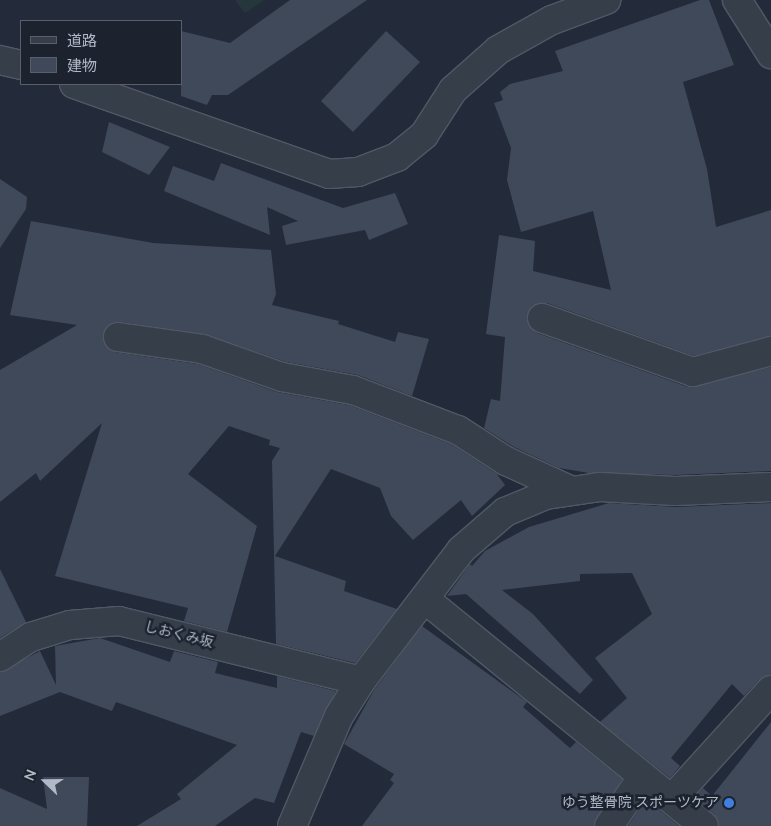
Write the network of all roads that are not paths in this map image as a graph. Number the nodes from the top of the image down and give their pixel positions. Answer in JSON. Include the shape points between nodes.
{"nodes":[{"id":1,"x":606,"y":0,"type":"edge"},
{"id":2,"x":737,"y":0,"type":"edge"},
{"id":3,"x":771,"y":54,"type":"edge"},
{"id":4,"x":0,"y":60,"type":"edge"},
{"id":5,"x":20,"y":64,"type":"edge"},
{"id":6,"x":77,"y":85,"type":"edge"},
{"id":7,"x":542,"y":318,"type":"dead end"},
{"id":8,"x":118,"y":337,"type":"dead end"},
{"id":9,"x":771,"y":351,"type":"edge"},
{"id":10,"x":771,"y":487,"type":"edge"},
{"id":11,"x":572,"y":492,"type":"junction"},
{"id":12,"x":426,"y":600,"type":"junction"},
{"id":13,"x":0,"y":657,"type":"edge"},
{"id":14,"x":361,"y":681,"type":"junction"},
{"id":15,"x":771,"y":690,"type":"edge"},
{"id":16,"x":644,"y":776,"type":"junction"},
{"id":17,"x":672,"y":799,"type":"junction"},
{"id":18,"x":292,"y":826,"type":"edge"},
{"id":19,"x":609,"y":826,"type":"edge"},
{"id":20,"x":704,"y":826,"type":"edge"}],
"edges":[{"from":1,"to":6,"type":"street","via":[[552,20],[498,50],[453,90],[424,136],[397,157],[358,172],[329,174]]},
{"from":2,"to":3,"type":"street"},
{"from":4,"to":5,"type":"street"},
{"from":7,"to":9,"type":"street","via":[[693,372]]},
{"from":8,"to":11,"type":"street","via":[[202,349],[282,377],[353,390],[458,430],[506,461]]},
{"from":10,"to":11,"type":"street","via":[[675,491],[600,487]]},
{"from":11,"to":12,"type":"street","via":[[546,495],[505,512],[461,550]]},
{"from":12,"to":14,"type":"street"},
{"from":12,"to":16,"type":"street"},
{"from":13,"to":14,"type":"street","name":"しおくみ坂","via":[[31,637],[70,625],[119,622]]},
{"from":14,"to":18,"type":"street","via":[[339,716]]},
{"from":15,"to":17,"type":"street"},
{"from":16,"to":17,"type":"street"},
{"from":16,"to":19,"type":"street"},
{"from":17,"to":20,"type":"street"}]}
